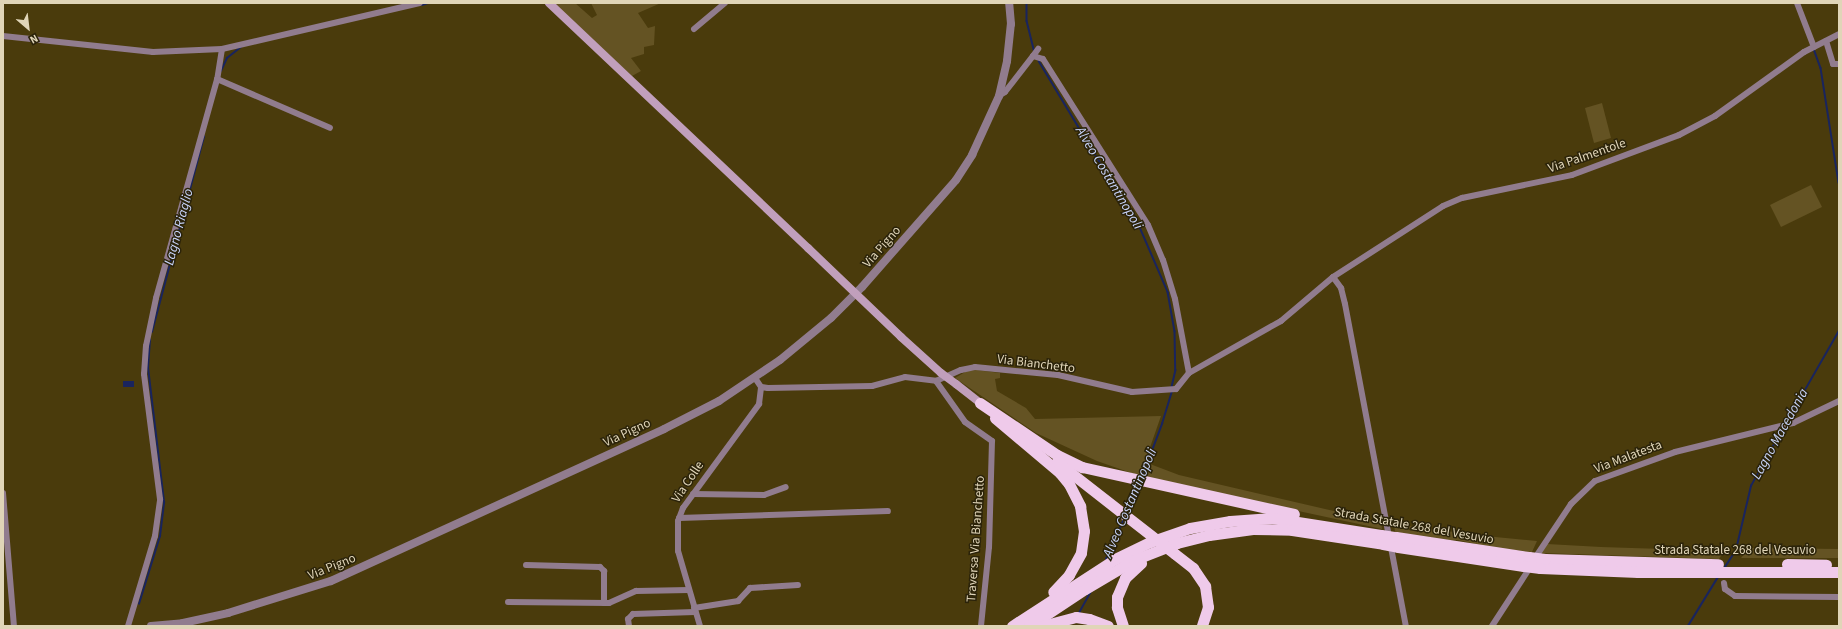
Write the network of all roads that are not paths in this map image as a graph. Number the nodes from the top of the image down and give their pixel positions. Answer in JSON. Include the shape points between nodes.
{"nodes":[{"id":1,"x":420,"y":3,"type":"edge"},
{"id":2,"x":549,"y":3,"type":"edge"},
{"id":3,"x":725,"y":3,"type":"edge"},
{"id":4,"x":1009,"y":3,"type":"edge"},
{"id":5,"x":1797,"y":3,"type":"edge"},
{"id":6,"x":694,"y":29,"type":"dead end"},
{"id":7,"x":1839,"y":34,"type":"edge"},
{"id":8,"x":3,"y":36,"type":"edge"},
{"id":9,"x":1826,"y":41,"type":"junction"},
{"id":10,"x":1814,"y":47,"type":"junction"},
{"id":11,"x":222,"y":49,"type":"junction"},
{"id":12,"x":1038,"y":50,"type":"dead end"},
{"id":13,"x":1033,"y":56,"type":"junction"},
{"id":14,"x":1839,"y":64,"type":"edge"},
{"id":15,"x":217,"y":79,"type":"junction"},
{"id":16,"x":998,"y":96,"type":"junction"},
{"id":17,"x":330,"y":128,"type":"dead end"},
{"id":18,"x":1333,"y":276,"type":"junction"},
{"id":19,"x":1189,"y":373,"type":"junction"},
{"id":20,"x":755,"y":378,"type":"junction"},
{"id":21,"x":936,"y":381,"type":"junction"},
{"id":22,"x":762,"y":387,"type":"junction"},
{"id":23,"x":1839,"y":401,"type":"edge"},
{"id":24,"x":980,"y":403,"type":"junction"},
{"id":25,"x":786,"y":487,"type":"dead end"},
{"id":26,"x":3,"y":493,"type":"edge"},
{"id":27,"x":693,"y":494,"type":"junction"},
{"id":28,"x":888,"y":511,"type":"dead end"},
{"id":29,"x":679,"y":518,"type":"junction"},
{"id":30,"x":1339,"y":527,"type":"junction"},
{"id":31,"x":1232,"y":531,"type":"junction"},
{"id":32,"x":1382,"y":539,"type":"junction"},
{"id":33,"x":526,"y":565,"type":"dead end"},
{"id":34,"x":1838,"y":571,"type":"edge"},
{"id":35,"x":1101,"y":573,"type":"junction"},
{"id":36,"x":1724,"y":583,"type":"dead end"},
{"id":37,"x":798,"y":585,"type":"dead end"},
{"id":38,"x":689,"y":590,"type":"junction"},
{"id":39,"x":1839,"y":597,"type":"edge"},
{"id":40,"x":508,"y":602,"type":"dead end"},
{"id":41,"x":604,"y":603,"type":"junction"},
{"id":42,"x":694,"y":610,"type":"junction"},
{"id":43,"x":14,"y":626,"type":"edge"},
{"id":44,"x":128,"y":626,"type":"edge"},
{"id":45,"x":151,"y":626,"type":"edge"},
{"id":46,"x":629,"y":626,"type":"edge"},
{"id":47,"x":700,"y":626,"type":"edge"},
{"id":48,"x":981,"y":626,"type":"edge"},
{"id":49,"x":1004,"y":626,"type":"edge"},
{"id":50,"x":1012,"y":626,"type":"edge"},
{"id":51,"x":1029,"y":626,"type":"edge"},
{"id":52,"x":1042,"y":626,"type":"edge"},
{"id":53,"x":1108,"y":626,"type":"edge"},
{"id":54,"x":1124,"y":626,"type":"edge"},
{"id":55,"x":1202,"y":626,"type":"edge"},
{"id":56,"x":1406,"y":626,"type":"edge"},
{"id":57,"x":1492,"y":626,"type":"edge"}],
"edges":[{"from":1,"to":11,"type":"street"},
{"from":2,"to":24,"type":"main road","bridge":true,"via":[[901,337]]},
{"from":3,"to":6,"type":"street"},
{"from":4,"to":16,"type":"street","name":"Via Pigno","via":[[1011,24],[1007,60]]},
{"from":5,"to":10,"type":"street"},
{"from":7,"to":9,"type":"street","name":"Via Palmentole"},
{"from":8,"to":11,"type":"street","via":[[153,52]]},
{"from":9,"to":10,"type":"street","name":"Via Palmentole"},
{"from":9,"to":14,"type":"street","via":[[1833,64]]},
{"from":10,"to":18,"type":"street","name":"Via Palmentole","via":[[1735,103],[1690,130],[1572,175],[1452,202]]},
{"from":11,"to":15,"type":"street"},
{"from":12,"to":13,"type":"street","name":"Via Pigno"},
{"from":13,"to":16,"type":"street","name":"Via Pigno","via":[[1005,92]]},
{"from":13,"to":19,"type":"street","via":[[1043,59],[1148,225],[1163,260],[1175,299]]},
{"from":15,"to":17,"type":"street"},
{"from":15,"to":44,"type":"street","via":[[156,298],[146,346],[144,374],[160,499],[155,536]]},
{"from":16,"to":20,"type":"street","name":"Via Pigno","via":[[972,155],[935,204],[876,272],[830,318]]},
{"from":18,"to":19,"type":"street","name":"Via Bianchetto","via":[[1281,321]]},
{"from":18,"to":56,"type":"street","via":[[1341,288],[1345,304]]},
{"from":19,"to":21,"type":"street","name":"Via Bianchetto","via":[[1176,389],[1167,391],[1132,392],[1058,376],[975,368],[961,370]]},
{"from":20,"to":22,"type":"street"},
{"from":20,"to":45,"type":"street","name":"Via Pigno","via":[[664,429],[331,582],[228,613],[183,623]]},
{"from":21,"to":22,"type":"street","via":[[905,377],[872,386]]},
{"from":21,"to":48,"type":"street","name":"Traversa Via Bianchetto","via":[[966,422],[994,443],[989,547]]},
{"from":22,"to":27,"type":"street","name":"Via Colle","via":[[759,404]]},
{"from":23,"to":57,"type":"street","name":"Via Malatesta","via":[[1793,423],[1675,452],[1595,481],[1571,504]]},
{"from":24,"to":30,"type":"highway","via":[[1066,460],[1103,474],[1303,516]]},
{"from":24,"to":49,"type":"highway","via":[[1060,473],[1075,494],[1083,519],[1081,553],[1069,575],[1045,598]]},
{"from":24,"to":55,"type":"highway","bridge":true,"via":[[1193,568],[1204,586],[1208,607]]},
{"from":25,"to":27,"type":"street","via":[[764,495]]},
{"from":26,"to":43,"type":"street"},
{"from":27,"to":29,"type":"street","name":"Via Colle"},
{"from":28,"to":29,"type":"street"},
{"from":29,"to":38,"type":"street","name":"Via Colle","via":[[678,551]]},
{"from":30,"to":32,"type":"highway","name":"Strada Statale 268 del Vesuvio"},
{"from":30,"to":35,"type":"highway","name":"Strada Statale 268 del Vesuvio","via":[[1272,518],[1230,521],[1173,533],[1114,559]]},
{"from":31,"to":32,"type":"highway","name":"Strada Statale 268 del Vesuvio","via":[[1292,530]]},
{"from":31,"to":35,"type":"highway","name":"Strada Statale 268 del Vesuvio","via":[[1177,543]]},
{"from":31,"to":54,"type":"highway","via":[[1160,554],[1132,570],[1117,596],[1117,607]]},
{"from":32,"to":34,"type":"highway","name":"Strada Statale 268 del Vesuvio","bridge":true,"via":[[1527,562]]},
{"from":33,"to":41,"type":"street","via":[[600,567],[604,571]]},
{"from":35,"to":50,"type":"highway","name":"Strada Statale 268 del Vesuvio"},
{"from":35,"to":51,"type":"highway","name":"Strada Statale 268 del Vesuvio","via":[[1085,589]]},
{"from":36,"to":39,"type":"street","via":[[1725,589],[1735,596]]},
{"from":37,"to":42,"type":"street","via":[[750,588],[738,601]]},
{"from":38,"to":41,"type":"street","via":[[636,591],[614,602]]},
{"from":38,"to":42,"type":"street","name":"Via Colle"},
{"from":40,"to":41,"type":"street"},
{"from":42,"to":46,"type":"street","via":[[633,614],[628,619]]},
{"from":42,"to":47,"type":"street","name":"Via Colle"},
{"from":52,"to":53,"type":"highway","via":[[1070,617],[1083,618]]}]}
